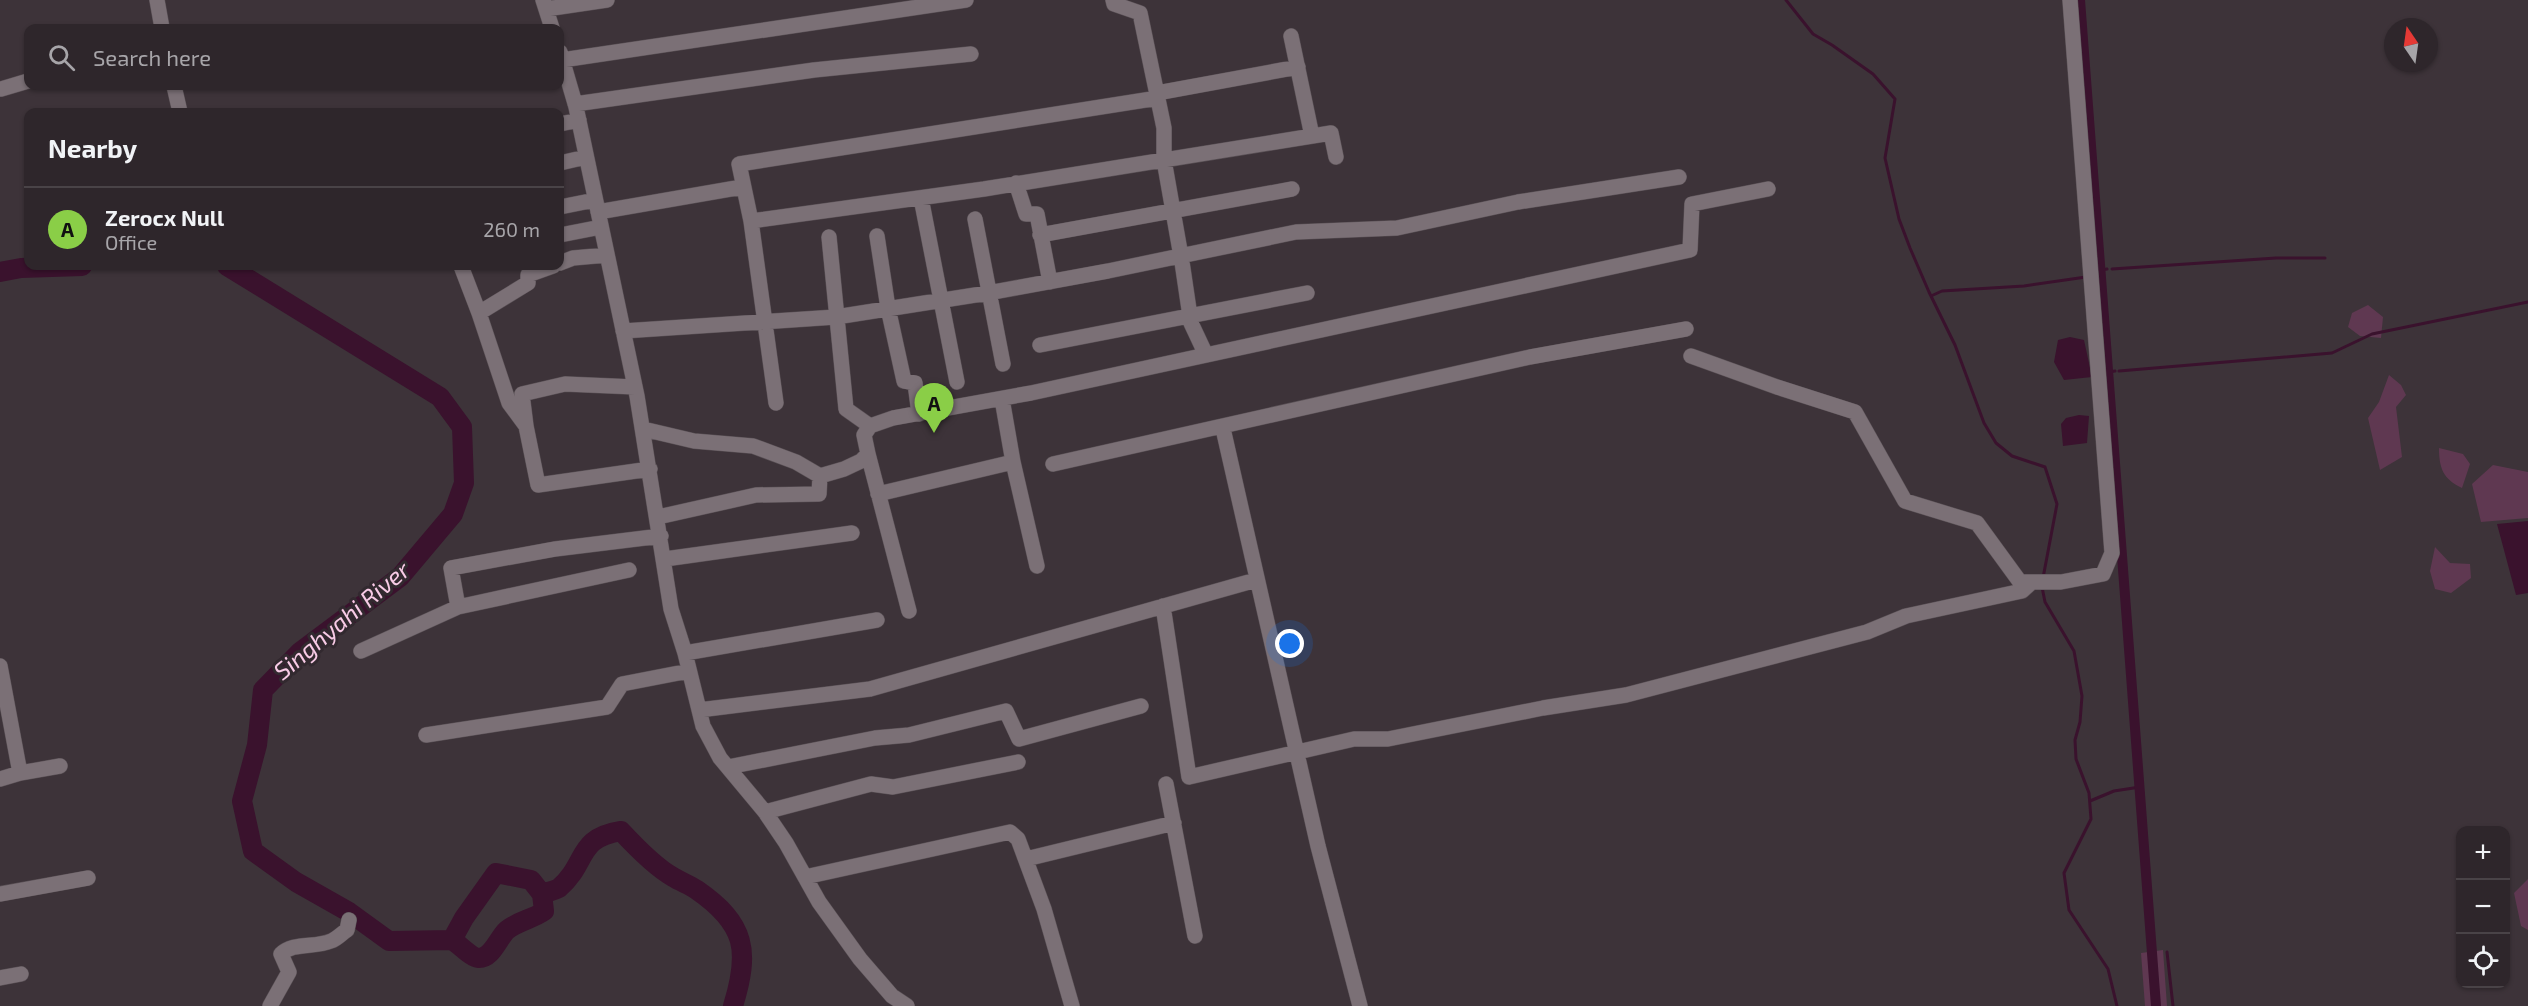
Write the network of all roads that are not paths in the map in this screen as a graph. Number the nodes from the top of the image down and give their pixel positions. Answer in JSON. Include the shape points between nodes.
{"nodes":[{"id":1,"x":157,"y":0,"type":"edge"},
{"id":2,"x":607,"y":0,"type":"edge"},
{"id":3,"x":966,"y":0,"type":"edge"},
{"id":4,"x":1113,"y":0,"type":"edge"},
{"id":5,"x":2070,"y":0,"type":"edge"},
{"id":6,"x":544,"y":4,"type":"edge"},
{"id":7,"x":161,"y":24,"type":"edge"},
{"id":8,"x":551,"y":24,"type":"edge"},
{"id":9,"x":1291,"y":36,"type":"dead end"},
{"id":10,"x":971,"y":54,"type":"dead end"},
{"id":11,"x":564,"y":56,"type":"edge"},
{"id":12,"x":564,"y":66,"type":"edge"},
{"id":13,"x":1298,"y":67,"type":"junction"},
{"id":14,"x":24,"y":82,"type":"edge"},
{"id":15,"x":1,"y":89,"type":"edge"},
{"id":16,"x":175,"y":90,"type":"edge"},
{"id":17,"x":1157,"y":95,"type":"junction"},
{"id":18,"x":575,"y":104,"type":"junction"},
{"id":19,"x":179,"y":108,"type":"edge"},
{"id":20,"x":579,"y":120,"type":"junction"},
{"id":21,"x":564,"y":123,"type":"edge"},
{"id":22,"x":1312,"y":136,"type":"junction"},
{"id":23,"x":586,"y":157,"type":"junction"},
{"id":24,"x":1336,"y":157,"type":"dead end"},
{"id":25,"x":1164,"y":160,"type":"junction"},
{"id":26,"x":564,"y":162,"type":"edge"},
{"id":27,"x":1679,"y":177,"type":"dead end"},
{"id":28,"x":1016,"y":183,"type":"junction"},
{"id":29,"x":742,"y":187,"type":"junction"},
{"id":30,"x":1292,"y":189,"type":"dead end"},
{"id":31,"x":1768,"y":189,"type":"dead end"},
{"id":32,"x":921,"y":198,"type":"junction"},
{"id":33,"x":596,"y":206,"type":"junction"},
{"id":34,"x":564,"y":207,"type":"edge"},
{"id":35,"x":1172,"y":213,"type":"junction"},
{"id":36,"x":975,"y":219,"type":"dead end"},
{"id":37,"x":751,"y":221,"type":"junction"},
{"id":38,"x":601,"y":227,"type":"junction"},
{"id":39,"x":564,"y":234,"type":"edge"},
{"id":40,"x":1040,"y":236,"type":"junction"},
{"id":41,"x":829,"y":237,"type":"dead end"},
{"id":42,"x":877,"y":237,"type":"dead end"},
{"id":43,"x":607,"y":255,"type":"junction"},
{"id":44,"x":1182,"y":258,"type":"junction"},
{"id":45,"x":564,"y":261,"type":"edge"},
{"id":46,"x":462,"y":270,"type":"edge"},
{"id":47,"x":540,"y":270,"type":"edge"},
{"id":48,"x":1050,"y":282,"type":"junction"},
{"id":49,"x":988,"y":293,"type":"junction"},
{"id":50,"x":1307,"y":293,"type":"dead end"},
{"id":51,"x":939,"y":300,"type":"junction"},
{"id":52,"x":888,"y":308,"type":"junction"},
{"id":53,"x":479,"y":314,"type":"junction"},
{"id":54,"x":1190,"y":315,"type":"junction"},
{"id":55,"x":836,"y":317,"type":"junction"},
{"id":56,"x":764,"y":322,"type":"junction"},
{"id":57,"x":1686,"y":329,"type":"dead end"},
{"id":58,"x":623,"y":331,"type":"junction"},
{"id":59,"x":1040,"y":345,"type":"dead end"},
{"id":60,"x":1206,"y":355,"type":"junction"},
{"id":61,"x":1691,"y":356,"type":"dead end"},
{"id":62,"x":1003,"y":364,"type":"dead end"},
{"id":63,"x":957,"y":382,"type":"dead end"},
{"id":64,"x":635,"y":387,"type":"junction"},
{"id":65,"x":1002,"y":399,"type":"junction"},
{"id":66,"x":776,"y":403,"type":"dead end"},
{"id":67,"x":918,"y":414,"type":"junction"},
{"id":68,"x":526,"y":426,"type":"junction"},
{"id":69,"x":870,"y":426,"type":"junction"},
{"id":70,"x":643,"y":429,"type":"junction"},
{"id":71,"x":1224,"y":433,"type":"dead end"},
{"id":72,"x":868,"y":454,"type":"junction"},
{"id":73,"x":1013,"y":462,"type":"junction"},
{"id":74,"x":1053,"y":464,"type":"dead end"},
{"id":75,"x":650,"y":469,"type":"junction"},
{"id":76,"x":820,"y":476,"type":"junction"},
{"id":77,"x":878,"y":494,"type":"junction"},
{"id":78,"x":658,"y":518,"type":"junction"},
{"id":79,"x":852,"y":533,"type":"dead end"},
{"id":80,"x":661,"y":536,"type":"junction"},
{"id":81,"x":664,"y":559,"type":"junction"},
{"id":82,"x":1037,"y":566,"type":"dead end"},
{"id":83,"x":629,"y":570,"type":"dead end"},
{"id":84,"x":1257,"y":580,"type":"junction"},
{"id":85,"x":2032,"y":582,"type":"junction"},
{"id":86,"x":1163,"y":606,"type":"junction"},
{"id":87,"x":458,"y":607,"type":"junction"},
{"id":88,"x":909,"y":611,"type":"dead end"},
{"id":89,"x":877,"y":620,"type":"dead end"},
{"id":90,"x":361,"y":651,"type":"dead end"},
{"id":91,"x":685,"y":653,"type":"junction"},
{"id":92,"x":0,"y":666,"type":"edge"},
{"id":93,"x":689,"y":671,"type":"junction"},
{"id":94,"x":1141,"y":706,"type":"dead end"},
{"id":95,"x":699,"y":710,"type":"junction"},
{"id":96,"x":426,"y":735,"type":"dead end"},
{"id":97,"x":1296,"y":752,"type":"junction"},
{"id":98,"x":1018,"y":762,"type":"dead end"},
{"id":99,"x":60,"y":766,"type":"dead end"},
{"id":100,"x":728,"y":767,"type":"junction"},
{"id":101,"x":20,"y":773,"type":"junction"},
{"id":102,"x":0,"y":779,"type":"edge"},
{"id":103,"x":1166,"y":784,"type":"dead end"},
{"id":104,"x":765,"y":812,"type":"junction"},
{"id":105,"x":1174,"y":823,"type":"junction"},
{"id":106,"x":1026,"y":859,"type":"junction"},
{"id":107,"x":805,"y":877,"type":"junction"},
{"id":108,"x":88,"y":878,"type":"dead end"},
{"id":109,"x":0,"y":894,"type":"edge"},
{"id":110,"x":349,"y":920,"type":"dead end"},
{"id":111,"x":1195,"y":936,"type":"dead end"},
{"id":112,"x":21,"y":974,"type":"dead end"},
{"id":113,"x":0,"y":978,"type":"edge"},
{"id":114,"x":270,"y":1006,"type":"edge"},
{"id":115,"x":907,"y":1006,"type":"edge"},
{"id":116,"x":1072,"y":1006,"type":"edge"},
{"id":117,"x":1360,"y":1006,"type":"edge"}],
"edges":[{"from":1,"to":7,"type":"street"},
{"from":2,"to":6,"type":"street"},
{"from":3,"to":11,"type":"street"},
{"from":4,"to":17,"type":"street","via":[[1114,4],[1140,13]]},
{"from":5,"to":85,"type":"street","via":[[2112,553],[2103,574],[2061,582]]},
{"from":6,"to":8,"type":"street"},
{"from":9,"to":13,"type":"street"},
{"from":10,"to":18,"type":"street","via":[[814,70]]},
{"from":12,"to":18,"type":"street"},
{"from":13,"to":17,"type":"street"},
{"from":13,"to":22,"type":"street"},
{"from":14,"to":15,"type":"street"},
{"from":16,"to":19,"type":"street"},
{"from":17,"to":25,"type":"street","via":[[1164,128]]},
{"from":17,"to":29,"type":"street","via":[[739,164]]},
{"from":18,"to":20,"type":"street"},
{"from":20,"to":21,"type":"street"},
{"from":20,"to":23,"type":"street"},
{"from":22,"to":24,"type":"street","via":[[1331,133]]},
{"from":22,"to":25,"type":"street"},
{"from":23,"to":26,"type":"street"},
{"from":23,"to":33,"type":"street"},
{"from":25,"to":28,"type":"street"},
{"from":25,"to":35,"type":"street"},
{"from":27,"to":44,"type":"street","via":[[1518,202],[1397,228],[1296,232]]},
{"from":28,"to":32,"type":"street"},
{"from":28,"to":40,"type":"street","via":[[1026,214],[1037,214]]},
{"from":29,"to":33,"type":"street"},
{"from":29,"to":37,"type":"street"},
{"from":30,"to":35,"type":"street"},
{"from":31,"to":60,"type":"street","via":[[1692,204],[1690,250]]},
{"from":32,"to":37,"type":"street"},
{"from":32,"to":51,"type":"street"},
{"from":33,"to":34,"type":"street"},
{"from":33,"to":38,"type":"street"},
{"from":35,"to":40,"type":"street"},
{"from":35,"to":44,"type":"street"},
{"from":36,"to":49,"type":"street"},
{"from":37,"to":56,"type":"street"},
{"from":38,"to":39,"type":"street"},
{"from":38,"to":43,"type":"street"},
{"from":40,"to":48,"type":"street"},
{"from":41,"to":55,"type":"street"},
{"from":42,"to":52,"type":"street"},
{"from":43,"to":45,"type":"street"},
{"from":43,"to":58,"type":"street"},
{"from":44,"to":48,"type":"street"},
{"from":44,"to":54,"type":"street"},
{"from":46,"to":53,"type":"street"},
{"from":47,"to":53,"type":"street","via":[[528,274],[528,283]]},
{"from":48,"to":49,"type":"street"},
{"from":49,"to":51,"type":"street"},
{"from":49,"to":62,"type":"street"},
{"from":50,"to":54,"type":"street"},
{"from":51,"to":52,"type":"street"},
{"from":51,"to":63,"type":"street"},
{"from":52,"to":55,"type":"street"},
{"from":52,"to":67,"type":"street","via":[[904,381],[915,383]]},
{"from":53,"to":68,"type":"street","via":[[508,403]]},
{"from":54,"to":59,"type":"street"},
{"from":54,"to":60,"type":"street"},
{"from":55,"to":56,"type":"street"},
{"from":55,"to":69,"type":"street","via":[[846,409]]},
{"from":56,"to":58,"type":"street"},
{"from":56,"to":66,"type":"street"},
{"from":57,"to":74,"type":"street","via":[[1530,357]]},
{"from":58,"to":64,"type":"street"},
{"from":60,"to":65,"type":"street"},
{"from":61,"to":85,"type":"street","via":[[1855,412],[1905,501],[1977,523],[2020,582]]},
{"from":64,"to":68,"type":"street","via":[[565,384],[522,394]]},
{"from":64,"to":70,"type":"street"},
{"from":65,"to":67,"type":"street"},
{"from":65,"to":73,"type":"street"},
{"from":67,"to":69,"type":"street"},
{"from":68,"to":75,"type":"street","via":[[538,485]]},
{"from":69,"to":72,"type":"street","via":[[864,435]]},
{"from":70,"to":75,"type":"street"},
{"from":70,"to":76,"type":"street","via":[[694,441],[753,446]]},
{"from":71,"to":84,"type":"street"},
{"from":72,"to":76,"type":"street","via":[[844,469]]},
{"from":72,"to":77,"type":"street"},
{"from":73,"to":77,"type":"street"},
{"from":73,"to":82,"type":"street"},
{"from":75,"to":78,"type":"street"},
{"from":76,"to":78,"type":"street","via":[[819,494],[756,495]]},
{"from":77,"to":88,"type":"street"},
{"from":78,"to":80,"type":"street"},
{"from":79,"to":81,"type":"street"},
{"from":80,"to":81,"type":"street"},
{"from":80,"to":87,"type":"street","via":[[555,549],[451,568]]},
{"from":81,"to":91,"type":"street","via":[[671,609]]},
{"from":83,"to":87,"type":"street"},
{"from":84,"to":86,"type":"street"},
{"from":84,"to":97,"type":"street"},
{"from":85,"to":97,"type":"street","via":[[2022,591],[1906,616],[1867,632],[1626,695]]},
{"from":86,"to":95,"type":"street","via":[[870,689]]},
{"from":86,"to":97,"type":"street","via":[[1189,777]]},
{"from":87,"to":90,"type":"street"},
{"from":89,"to":91,"type":"street"},
{"from":91,"to":93,"type":"street"},
{"from":92,"to":101,"type":"street"},
{"from":93,"to":95,"type":"street"},
{"from":93,"to":96,"type":"street","via":[[622,684],[607,707]]},
{"from":94,"to":100,"type":"street","via":[[1019,739],[1006,711],[909,735]]},
{"from":95,"to":100,"type":"street","via":[[703,726]]},
{"from":97,"to":117,"type":"street"},
{"from":98,"to":104,"type":"street","via":[[893,787],[871,784]]},
{"from":99,"to":101,"type":"street"},
{"from":100,"to":104,"type":"street"},
{"from":101,"to":102,"type":"street"},
{"from":103,"to":105,"type":"street"},
{"from":104,"to":107,"type":"street"},
{"from":105,"to":106,"type":"street"},
{"from":105,"to":111,"type":"street"},
{"from":106,"to":107,"type":"street","via":[[1018,839],[1010,832]]},
{"from":106,"to":116,"type":"street"},
{"from":107,"to":115,"type":"street","via":[[860,959],[892,996]]},
{"from":108,"to":109,"type":"street"},
{"from":110,"to":114,"type":"street","via":[[347,930],[333,941],[287,948],[281,954],[289,972]]},
{"from":112,"to":113,"type":"street"}]}
